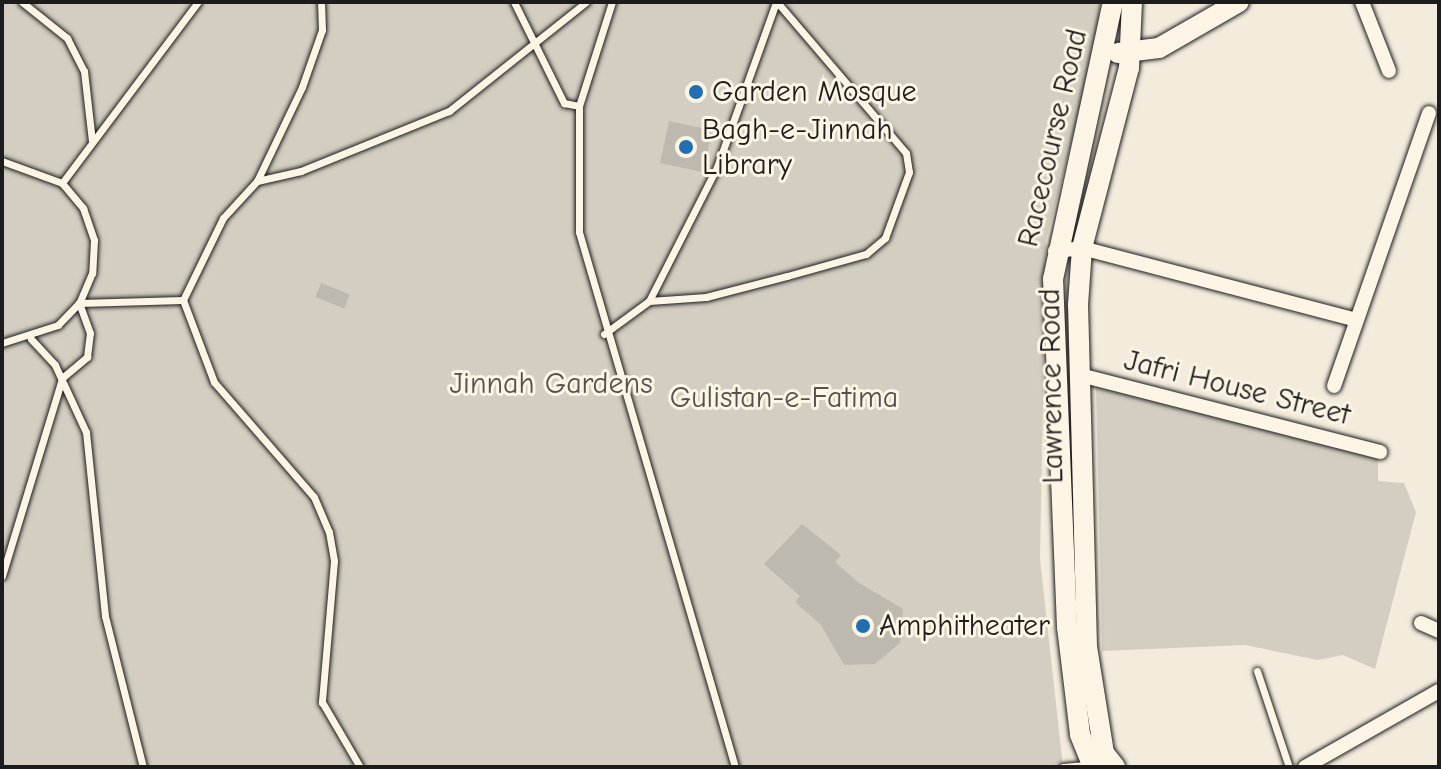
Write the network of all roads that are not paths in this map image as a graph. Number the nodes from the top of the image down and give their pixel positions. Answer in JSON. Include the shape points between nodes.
{"nodes":[{"id":1,"x":22,"y":2,"type":"edge"},
{"id":2,"x":198,"y":2,"type":"edge"},
{"id":3,"x":321,"y":2,"type":"edge"},
{"id":4,"x":514,"y":2,"type":"edge"},
{"id":5,"x":586,"y":2,"type":"edge"},
{"id":6,"x":612,"y":2,"type":"edge"},
{"id":7,"x":776,"y":2,"type":"edge"},
{"id":8,"x":1113,"y":2,"type":"edge"},
{"id":9,"x":1132,"y":2,"type":"edge"},
{"id":10,"x":1239,"y":2,"type":"edge"},
{"id":11,"x":1362,"y":2,"type":"edge"},
{"id":12,"x":534,"y":45,"type":"junction"},
{"id":13,"x":1106,"y":52,"type":"junction"},
{"id":14,"x":1130,"y":55,"type":"junction"},
{"id":15,"x":1389,"y":71,"type":"dead end"},
{"id":16,"x":579,"y":106,"type":"junction"},
{"id":17,"x":1429,"y":113,"type":"dead end"},
{"id":18,"x":92,"y":141,"type":"junction"},
{"id":19,"x":2,"y":161,"type":"edge"},
{"id":20,"x":257,"y":181,"type":"junction"},
{"id":21,"x":62,"y":183,"type":"junction"},
{"id":22,"x":1082,"y":248,"type":"junction"},
{"id":23,"x":1055,"y":251,"type":"junction"},
{"id":24,"x":183,"y":300,"type":"junction"},
{"id":25,"x":649,"y":301,"type":"junction"},
{"id":26,"x":79,"y":303,"type":"junction"},
{"id":27,"x":1356,"y":320,"type":"junction"},
{"id":28,"x":604,"y":334,"type":"junction"},
{"id":29,"x":31,"y":339,"type":"junction"},
{"id":30,"x":2,"y":343,"type":"edge"},
{"id":31,"x":1080,"y":375,"type":"junction"},
{"id":32,"x":62,"y":378,"type":"junction"},
{"id":33,"x":1334,"y":386,"type":"dead end"},
{"id":34,"x":1380,"y":452,"type":"dead end"},
{"id":35,"x":2,"y":576,"type":"edge"},
{"id":36,"x":1421,"y":623,"type":"dead end"},
{"id":37,"x":1439,"y":631,"type":"edge"},
{"id":38,"x":1257,"y":671,"type":"dead end"},
{"id":39,"x":1439,"y":691,"type":"edge"},
{"id":40,"x":1098,"y":764,"type":"edge"},
{"id":41,"x":143,"y":767,"type":"edge"},
{"id":42,"x":360,"y":767,"type":"edge"},
{"id":43,"x":735,"y":767,"type":"edge"},
{"id":44,"x":1063,"y":767,"type":"edge"},
{"id":45,"x":1289,"y":767,"type":"edge"},
{"id":46,"x":1305,"y":767,"type":"edge"}],
"edges":[{"from":1,"to":18,"type":"lane","via":[[67,38],[84,71]]},
{"from":2,"to":18,"type":"lane"},
{"from":3,"to":20,"type":"lane","via":[[322,30],[302,87]]},
{"from":4,"to":12,"type":"lane"},
{"from":5,"to":12,"type":"lane"},
{"from":6,"to":16,"type":"lane"},
{"from":7,"to":25,"type":"lane","via":[[717,167]]},
{"from":7,"to":25,"type":"lane","via":[[906,153],[909,172],[885,238],[866,254],[787,276],[706,297]]},
{"from":8,"to":13,"type":"main road","name":"Racecourse Road"},
{"from":9,"to":14,"type":"main road","name":"Lawrence Road"},
{"from":10,"to":14,"type":"main road","via":[[1159,48]]},
{"from":11,"to":15,"type":"street"},
{"from":12,"to":16,"type":"lane","via":[[564,103]]},
{"from":12,"to":20,"type":"lane","via":[[414,129]]},
{"from":13,"to":14,"type":"main road"},
{"from":13,"to":23,"type":"main road","name":"Racecourse Road"},
{"from":14,"to":22,"type":"main road","name":"Lawrence Road"},
{"from":16,"to":28,"type":"lane","via":[[579,232]]},
{"from":17,"to":27,"type":"street"},
{"from":18,"to":21,"type":"lane"},
{"from":19,"to":21,"type":"lane"},
{"from":20,"to":24,"type":"lane","via":[[223,218]]},
{"from":21,"to":26,"type":"lane","via":[[83,208],[94,240],[92,273]]},
{"from":22,"to":23,"type":"street"},
{"from":22,"to":27,"type":"street"},
{"from":22,"to":31,"type":"main road","name":"Lawrence Road"},
{"from":23,"to":40,"type":"main road","name":"Racecourse Road","via":[[1067,627]]},
{"from":24,"to":26,"type":"lane"},
{"from":24,"to":42,"type":"lane","via":[[214,382],[314,497],[329,532],[334,561],[322,702]]},
{"from":25,"to":28,"type":"lane"},
{"from":26,"to":29,"type":"lane"},
{"from":26,"to":32,"type":"lane","via":[[90,333],[87,357]]},
{"from":27,"to":33,"type":"street"},
{"from":28,"to":43,"type":"lane"},
{"from":29,"to":30,"type":"lane"},
{"from":29,"to":32,"type":"lane"},
{"from":31,"to":34,"type":"street","name":"Jafri House Street"},
{"from":31,"to":40,"type":"main road","name":"Lawrence Road","via":[[1087,647]]},
{"from":32,"to":35,"type":"lane"},
{"from":32,"to":41,"type":"lane","via":[[94,463],[105,616]]},
{"from":36,"to":37,"type":"street"},
{"from":38,"to":45,"type":"lane"},
{"from":39,"to":46,"type":"street"},
{"from":40,"to":44,"type":"lane"}]}
